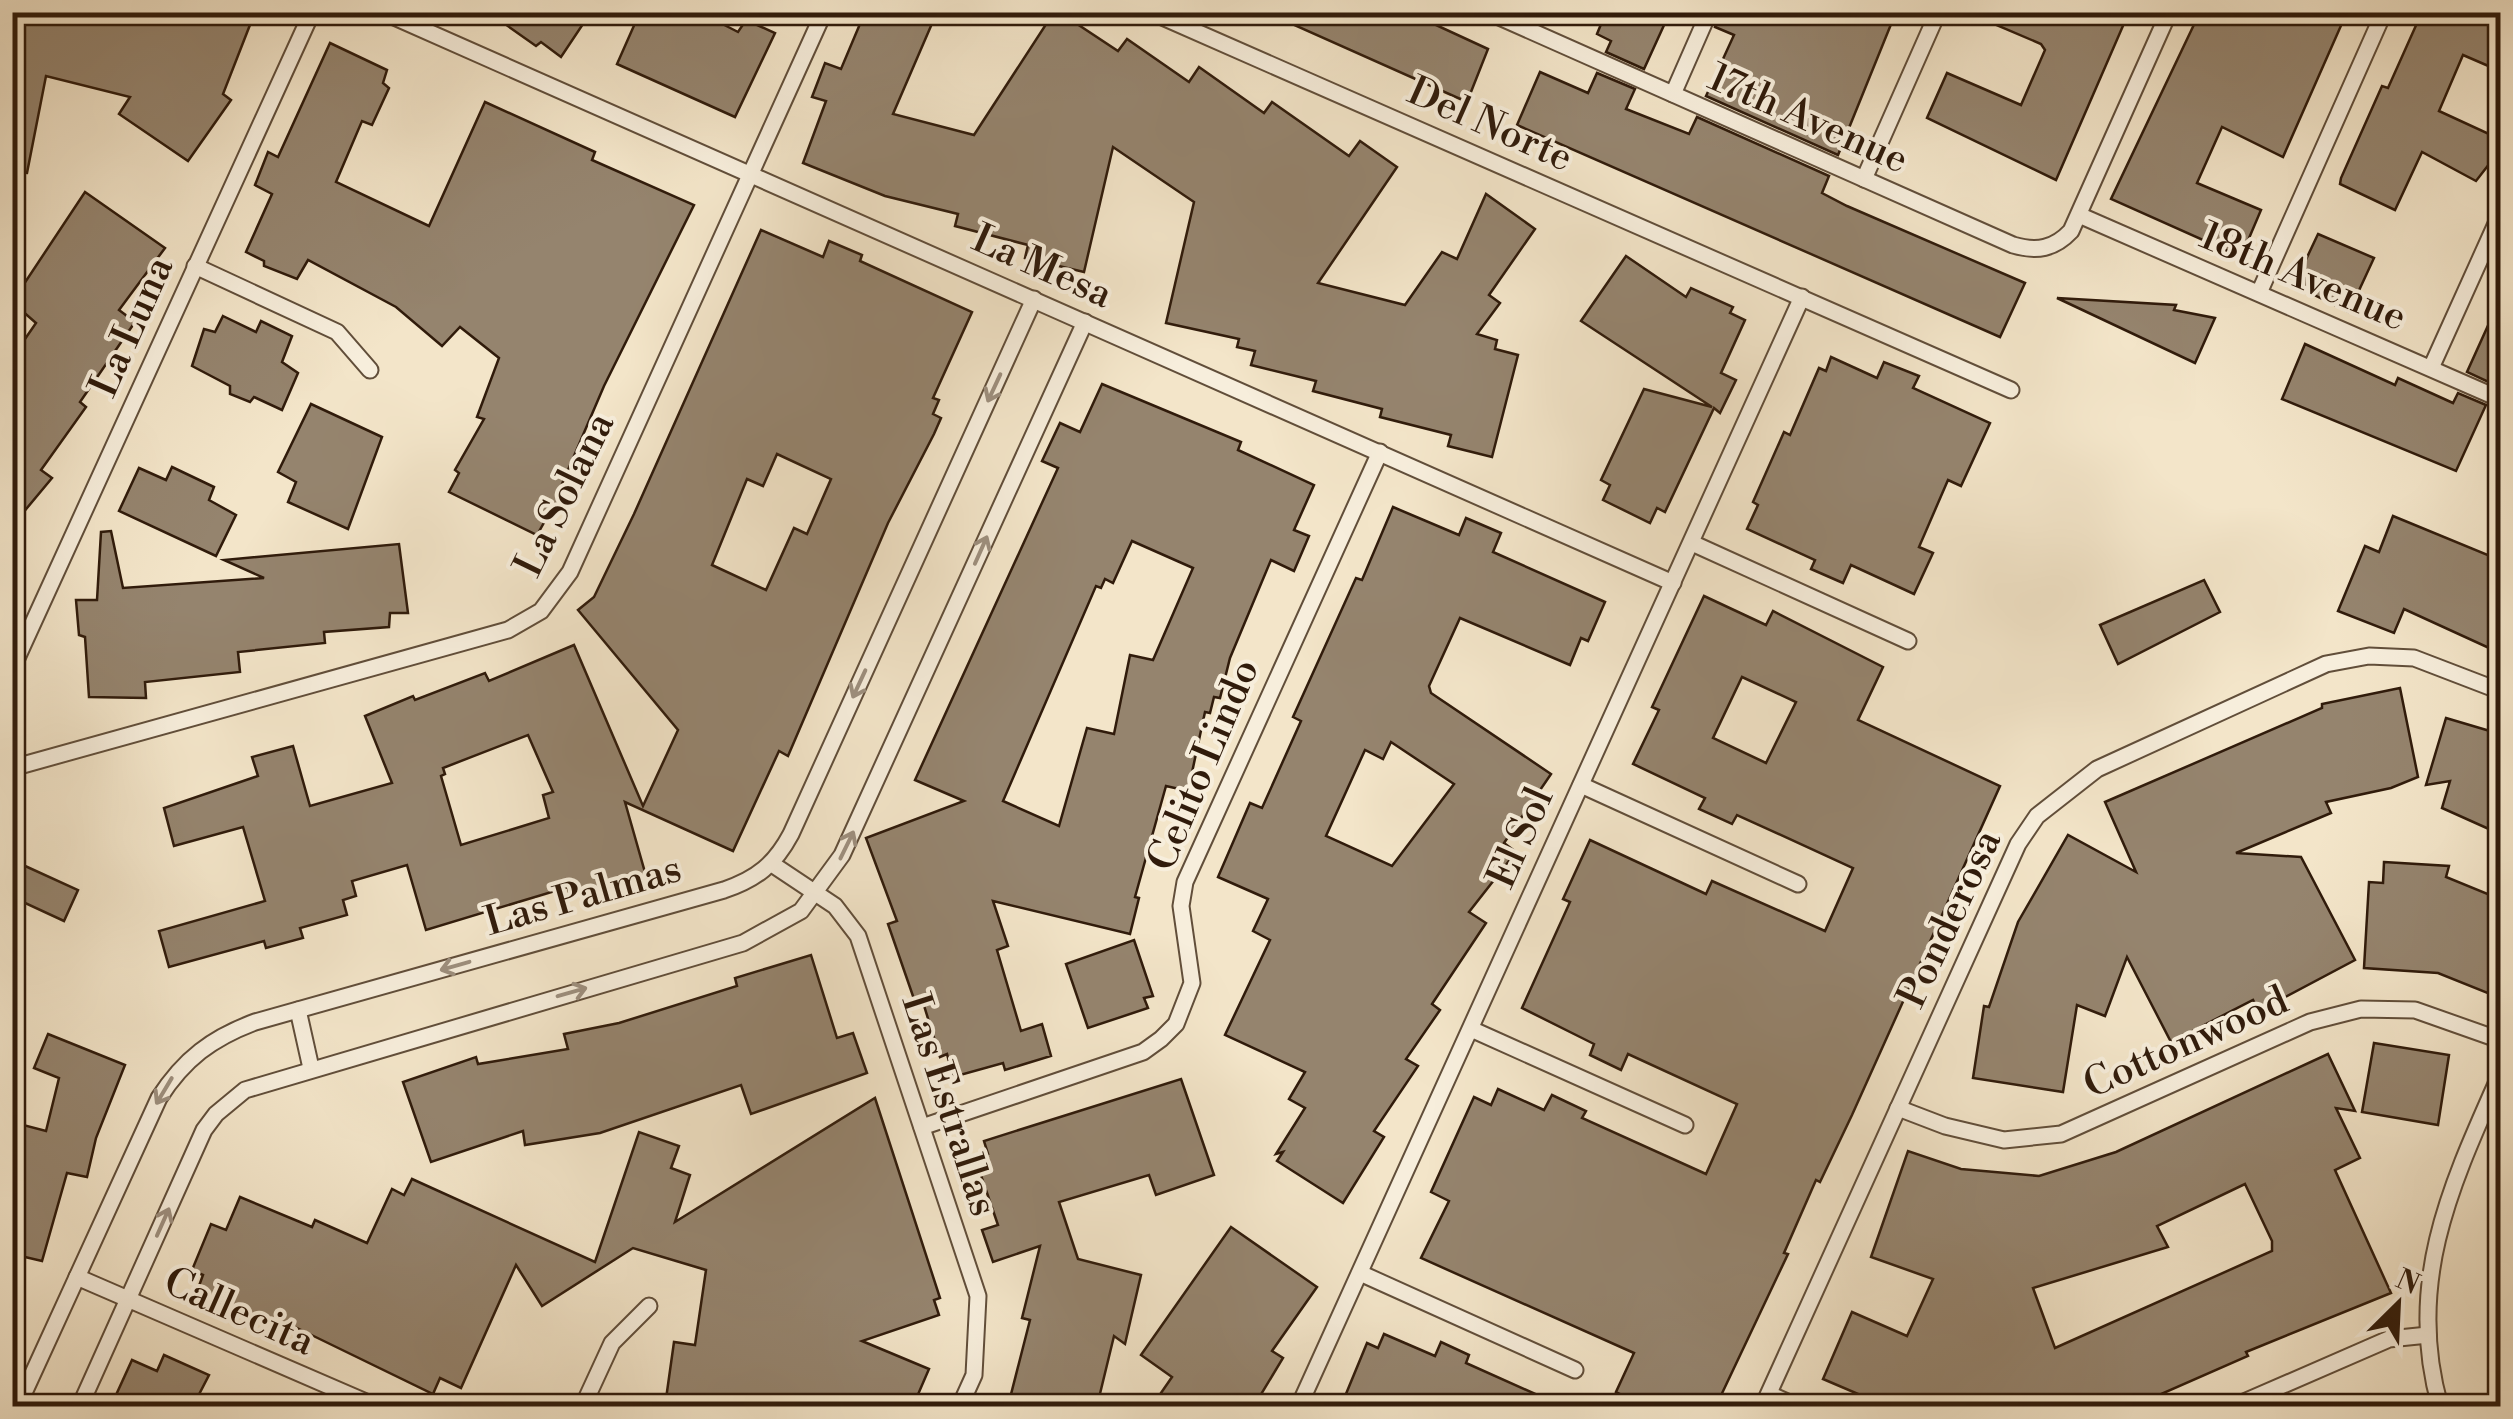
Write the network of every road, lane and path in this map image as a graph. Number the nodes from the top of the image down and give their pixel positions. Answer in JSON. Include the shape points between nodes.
{"nodes":[{"id":1,"x":312,"y":12,"type":"edge"},
{"id":2,"x":383,"y":12,"type":"edge"},
{"id":3,"x":824,"y":12,"type":"edge"},
{"id":4,"x":1151,"y":12,"type":"edge"},
{"id":5,"x":1709,"y":12,"type":"edge"},
{"id":6,"x":1938,"y":12,"type":"edge"},
{"id":7,"x":2169,"y":12,"type":"edge"},
{"id":8,"x":2384,"y":12,"type":"edge"},
{"id":9,"x":1497,"y":14,"type":"edge"},
{"id":10,"x":1673,"y":94,"type":"junction"},
{"id":11,"x":750,"y":174,"type":"junction"},
{"id":12,"x":1864,"y":179,"type":"junction"},
{"id":13,"x":2500,"y":214,"type":"edge"},
{"id":14,"x":2079,"y":216,"type":"junction"},
{"id":15,"x":195,"y":266,"type":"junction"},
{"id":16,"x":2259,"y":293,"type":"junction"},
{"id":17,"x":1802,"y":297,"type":"junction"},
{"id":18,"x":1034,"y":299,"type":"junction"},
{"id":19,"x":1085,"y":322,"type":"junction"},
{"id":20,"x":2431,"y":368,"type":"junction"},
{"id":21,"x":370,"y":370,"type":"dead end"},
{"id":22,"x":2010,"y":390,"type":"dead end"},
{"id":23,"x":2500,"y":398,"type":"edge"},
{"id":24,"x":1380,"y":452,"type":"junction"},
{"id":25,"x":1692,"y":542,"type":"junction"},
{"id":26,"x":1673,"y":583,"type":"junction"},
{"id":27,"x":1908,"y":641,"type":"dead end"},
{"id":28,"x":12,"y":670,"type":"edge"},
{"id":29,"x":2500,"y":691,"type":"edge"},
{"id":30,"x":12,"y":768,"type":"edge"},
{"id":31,"x":1580,"y":785,"type":"junction"},
{"id":32,"x":772,"y":864,"type":"junction"},
{"id":33,"x":1798,"y":884,"type":"dead end"},
{"id":34,"x":818,"y":893,"type":"junction"},
{"id":35,"x":298,"y":1010,"type":"junction"},
{"id":36,"x":1471,"y":1030,"type":"junction"},
{"id":37,"x":2500,"y":1040,"type":"edge"},
{"id":38,"x":311,"y":1068,"type":"junction"},
{"id":39,"x":2500,"y":1076,"type":"edge"},
{"id":40,"x":1898,"y":1108,"type":"junction"},
{"id":41,"x":1685,"y":1126,"type":"dead end"},
{"id":42,"x":922,"y":1127,"type":"junction"},
{"id":43,"x":1360,"y":1273,"type":"junction"},
{"id":44,"x":76,"y":1277,"type":"junction"},
{"id":45,"x":129,"y":1299,"type":"junction"},
{"id":46,"x":649,"y":1306,"type":"dead end"},
{"id":47,"x":2428,"y":1335,"type":"junction"},
{"id":48,"x":1575,"y":1370,"type":"dead end"},
{"id":49,"x":1766,"y":1400,"type":"edge"},
{"id":50,"x":18,"y":1406,"type":"edge"},
{"id":51,"x":80,"y":1406,"type":"edge"},
{"id":52,"x":375,"y":1406,"type":"edge"},
{"id":53,"x":583,"y":1406,"type":"edge"},
{"id":54,"x":960,"y":1406,"type":"edge"},
{"id":55,"x":1299,"y":1406,"type":"edge"},
{"id":56,"x":1796,"y":1406,"type":"edge"},
{"id":57,"x":2235,"y":1406,"type":"edge"},
{"id":58,"x":2440,"y":1406,"type":"edge"}],
"edges":[{"from":1,"to":15,"type":"lane","name":"La Luna"},
{"from":2,"to":11,"type":"lane","name":"La Mesa"},
{"from":3,"to":11,"type":"lane","name":"La Solana"},
{"from":4,"to":17,"type":"lane","name":"Del Norte"},
{"from":5,"to":10,"type":"lane"},
{"from":6,"to":12,"type":"lane"},
{"from":7,"to":14,"type":"lane"},
{"from":8,"to":16,"type":"lane"},
{"from":9,"to":10,"type":"lane","name":"17th Avenue"},
{"from":10,"to":12,"type":"lane","name":"17th Avenue"},
{"from":11,"to":18,"type":"lane","name":"La Mesa"},
{"from":11,"to":30,"type":"lane","name":"La Solana","via":[[570,572],[541,610],[508,630]]},
{"from":12,"to":14,"type":"lane","name":"17th Avenue","via":[[2013,245],[2050,248]]},
{"from":13,"to":20,"type":"lane"},
{"from":14,"to":16,"type":"lane","name":"18th Avenue"},
{"from":15,"to":21,"type":"lane","via":[[338,332]]},
{"from":15,"to":28,"type":"lane","name":"La Luna"},
{"from":16,"to":20,"type":"lane","name":"18th Avenue"},
{"from":17,"to":22,"type":"lane","name":"Del Norte"},
{"from":17,"to":25,"type":"lane","name":"El Sol"},
{"from":18,"to":19,"type":"lane","name":"La Mesa"},
{"from":18,"to":32,"type":"lane","one_way":true},
{"from":19,"to":24,"type":"lane","name":"La Mesa"},
{"from":34,"to":19,"type":"lane","one_way":true,"via":[[842,855]]},
{"from":20,"to":23,"type":"lane","name":"18th Avenue"},
{"from":24,"to":26,"type":"lane","name":"La Mesa"},
{"from":24,"to":42,"type":"lane","name":"Celito Lindo","via":[[1185,882],[1181,906],[1192,983],[1176,1024],[1143,1052]]},
{"from":25,"to":26,"type":"lane","name":"El Sol"},
{"from":25,"to":27,"type":"lane"},
{"from":26,"to":31,"type":"lane","name":"El Sol"},
{"from":29,"to":40,"type":"lane","name":"Ponderosa","via":[[2414,658],[2346,658],[2098,769],[2066,790],[2018,844]]},
{"from":31,"to":33,"type":"lane"},
{"from":31,"to":36,"type":"lane","name":"El Sol"},
{"from":32,"to":34,"type":"lane","name":"Las Estrallas"},
{"from":32,"to":35,"type":"lane","name":"Las Palmas","one_way":true,"via":[[724,890]]},
{"from":38,"to":34,"type":"lane","one_way":true,"via":[[743,944],[782,926]]},
{"from":34,"to":42,"type":"lane","name":"Las Estrallas","via":[[858,936]]},
{"from":35,"to":38,"type":"lane"},
{"from":35,"to":44,"type":"lane","name":"Las Palmas","one_way":true,"via":[[227,1032],[177,1070]]},
{"from":36,"to":41,"type":"lane"},
{"from":36,"to":43,"type":"lane","name":"El Sol"},
{"from":37,"to":40,"type":"lane","name":"Cottonwood","via":[[2415,1010],[2360,1008],[2310,1022],[2061,1134],[2004,1140]]},
{"from":45,"to":38,"type":"lane","one_way":true,"via":[[216,1114],[261,1082]]},
{"from":39,"to":47,"type":"lane","via":[[2437,1230]]},
{"from":40,"to":49,"type":"lane","name":"Ponderosa"},
{"from":42,"to":54,"type":"lane","name":"Las Estrallas","via":[[978,1296],[974,1375]]},
{"from":43,"to":48,"type":"lane"},
{"from":43,"to":55,"type":"lane","name":"El Sol"},
{"from":44,"to":45,"type":"lane","name":"Callecita"},
{"from":44,"to":50,"type":"lane","name":"Las Palmas"},
{"from":45,"to":51,"type":"lane"},
{"from":45,"to":52,"type":"lane","name":"Callecita"},
{"from":46,"to":53,"type":"lane","via":[[612,1342]]},
{"from":47,"to":57,"type":"lane","via":[[2388,1339]]},
{"from":47,"to":58,"type":"lane"},
{"from":49,"to":56,"type":"lane"}]}
